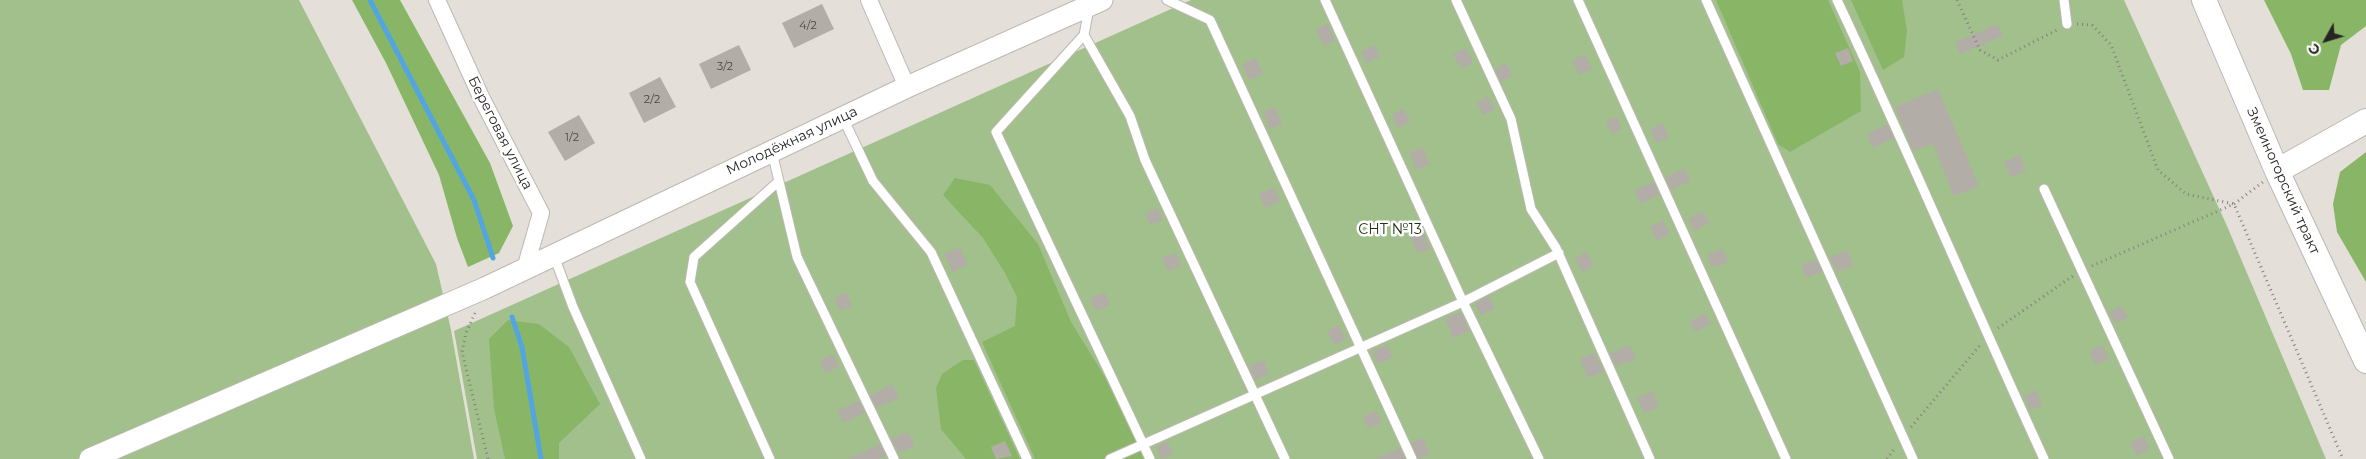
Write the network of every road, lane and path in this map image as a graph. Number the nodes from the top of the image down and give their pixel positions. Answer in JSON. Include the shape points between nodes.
{"nodes":[{"id":1,"x":437,"y":0,"type":"edge"},
{"id":2,"x":869,"y":0,"type":"edge"},
{"id":3,"x":1167,"y":0,"type":"edge"},
{"id":4,"x":1325,"y":0,"type":"edge"},
{"id":5,"x":1456,"y":0,"type":"edge"},
{"id":6,"x":1578,"y":0,"type":"edge"},
{"id":7,"x":1706,"y":0,"type":"edge"},
{"id":8,"x":1837,"y":0,"type":"edge"},
{"id":9,"x":1958,"y":0,"type":"edge"},
{"id":10,"x":2064,"y":0,"type":"edge"},
{"id":11,"x":2204,"y":0,"type":"edge"},
{"id":12,"x":1095,"y":3,"type":"edge"},
{"id":13,"x":2067,"y":24,"type":"junction"},
{"id":14,"x":1084,"y":35,"type":"junction"},
{"id":15,"x":907,"y":87,"type":"junction"},
{"id":16,"x":843,"y":117,"type":"junction"},
{"id":17,"x":2365,"y":122,"type":"edge"},
{"id":18,"x":772,"y":151,"type":"junction"},
{"id":19,"x":2277,"y":171,"type":"junction"},
{"id":20,"x":779,"y":181,"type":"junction"},
{"id":21,"x":2044,"y":189,"type":"dead end"},
{"id":22,"x":2234,"y":204,"type":"junction"},
{"id":23,"x":1559,"y":253,"type":"junction"},
{"id":24,"x":554,"y":256,"type":"junction"},
{"id":25,"x":525,"y":269,"type":"junction"},
{"id":26,"x":2082,"y":270,"type":"junction"},
{"id":27,"x":485,"y":288,"type":"junction"},
{"id":28,"x":1462,"y":302,"type":"junction"},
{"id":29,"x":1987,"y":336,"type":"junction"},
{"id":30,"x":1360,"y":346,"type":"junction"},
{"id":31,"x":2366,"y":361,"type":"edge"},
{"id":32,"x":1254,"y":393,"type":"junction"},
{"id":33,"x":1903,"y":437,"type":"junction"},
{"id":34,"x":1143,"y":444,"type":"junction"},
{"id":35,"x":90,"y":459,"type":"edge"},
{"id":36,"x":488,"y":459,"type":"edge"},
{"id":37,"x":641,"y":459,"type":"edge"},
{"id":38,"x":770,"y":459,"type":"edge"},
{"id":39,"x":894,"y":459,"type":"edge"},
{"id":40,"x":1027,"y":459,"type":"edge"},
{"id":41,"x":1110,"y":459,"type":"edge"},
{"id":42,"x":1150,"y":459,"type":"edge"},
{"id":43,"x":1285,"y":459,"type":"edge"},
{"id":44,"x":1412,"y":459,"type":"edge"},
{"id":45,"x":1539,"y":459,"type":"edge"},
{"id":46,"x":1650,"y":459,"type":"edge"},
{"id":47,"x":1786,"y":459,"type":"edge"},
{"id":48,"x":1887,"y":459,"type":"edge"},
{"id":49,"x":1913,"y":459,"type":"edge"},
{"id":50,"x":2044,"y":459,"type":"edge"},
{"id":51,"x":2169,"y":459,"type":"edge"},
{"id":52,"x":2343,"y":459,"type":"edge"}],
"edges":[{"from":1,"to":25,"type":"street","name":"Береговая улица","via":[[481,97],[541,213]]},
{"from":2,"to":15,"type":"street"},
{"from":3,"to":30,"type":"lane","via":[[1210,20]]},
{"from":4,"to":28,"type":"lane"},
{"from":5,"to":23,"type":"lane","via":[[1511,119],[1532,209]]},
{"from":6,"to":47,"type":"lane"},
{"from":7,"to":33,"type":"lane"},
{"from":8,"to":29,"type":"lane"},
{"from":9,"to":13,"type":"path","via":[[1980,50],[1998,60]]},
{"from":10,"to":13,"type":"lane"},
{"from":11,"to":19,"type":"main road","name":"Змеиногорский тракт"},
{"from":12,"to":14,"type":"lane"},
{"from":12,"to":15,"type":"street","name":"Молодёжная улица"},
{"from":13,"to":22,"type":"path","via":[[2092,25],[2111,45],[2158,170],[2186,194]]},
{"from":14,"to":32,"type":"lane","via":[[1130,116],[1145,160]]},
{"from":14,"to":34,"type":"lane","via":[[996,132]]},
{"from":15,"to":16,"type":"street","name":"Молодёжная улица"},
{"from":16,"to":18,"type":"street","name":"Молодёжная улица"},
{"from":16,"to":40,"type":"lane","via":[[873,181],[931,252]]},
{"from":17,"to":19,"type":"main road"},
{"from":18,"to":20,"type":"lane"},
{"from":18,"to":24,"type":"street","name":"Молодёжная улица"},
{"from":19,"to":22,"type":"path"},
{"from":19,"to":31,"type":"main road","name":"Змеиногорский тракт"},
{"from":20,"to":38,"type":"lane","via":[[694,257],[690,282]]},
{"from":20,"to":39,"type":"lane","via":[[797,256]]},
{"from":21,"to":26,"type":"lane"},
{"from":22,"to":26,"type":"path"},
{"from":22,"to":52,"type":"path"},
{"from":23,"to":28,"type":"lane"},
{"from":23,"to":46,"type":"lane"},
{"from":24,"to":25,"type":"street","name":"Молодёжная улица"},
{"from":24,"to":37,"type":"lane"},
{"from":25,"to":27,"type":"street","name":"Молодёжная улица"},
{"from":26,"to":29,"type":"path"},
{"from":26,"to":51,"type":"lane"},
{"from":27,"to":35,"type":"street","name":"Молодёжная улица"},
{"from":27,"to":36,"type":"path","via":[[466,333],[462,352]]},
{"from":28,"to":30,"type":"lane"},
{"from":28,"to":45,"type":"lane"},
{"from":29,"to":33,"type":"path"},
{"from":29,"to":50,"type":"lane"},
{"from":30,"to":32,"type":"lane"},
{"from":30,"to":44,"type":"lane"},
{"from":32,"to":34,"type":"lane"},
{"from":32,"to":43,"type":"lane"},
{"from":33,"to":48,"type":"path"},
{"from":33,"to":49,"type":"lane"},
{"from":34,"to":41,"type":"lane"},
{"from":34,"to":42,"type":"lane"}]}
